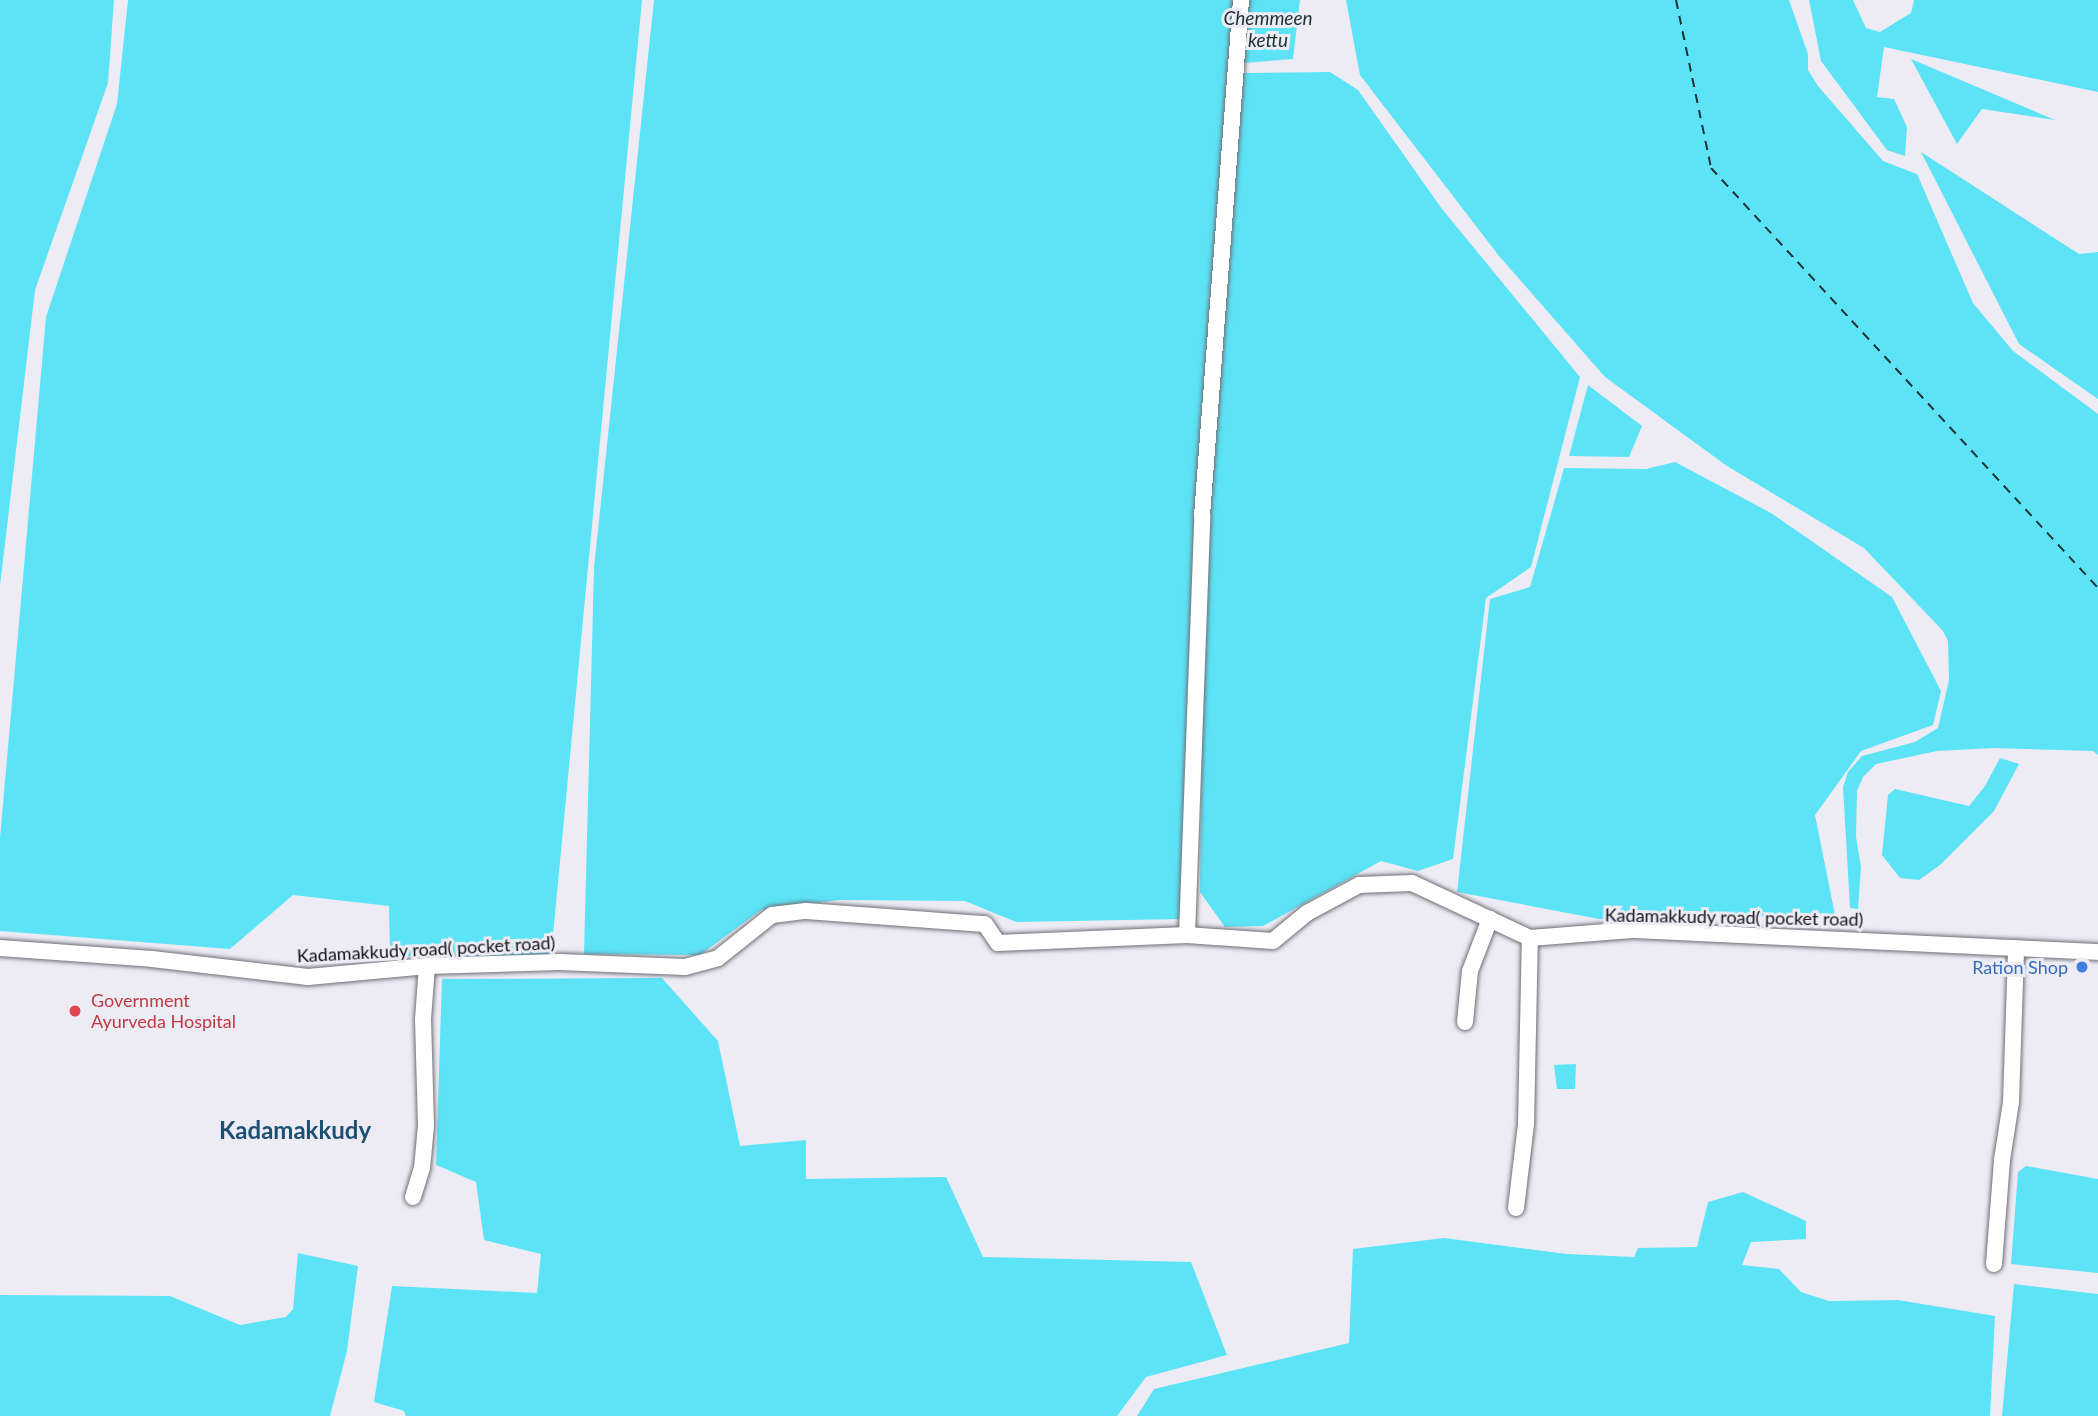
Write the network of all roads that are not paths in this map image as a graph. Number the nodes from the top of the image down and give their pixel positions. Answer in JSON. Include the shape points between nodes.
{"nodes":[{"id":1,"x":1241,"y":0,"type":"edge"},
{"id":2,"x":1490,"y":919,"type":"junction"},
{"id":3,"x":1187,"y":935,"type":"junction"},
{"id":4,"x":1536,"y":937,"type":"junction"},
{"id":5,"x":0,"y":948,"type":"edge"},
{"id":6,"x":2016,"y":948,"type":"junction"},
{"id":7,"x":2098,"y":952,"type":"edge"},
{"id":8,"x":427,"y":966,"type":"junction"},
{"id":9,"x":1465,"y":1023,"type":"dead end"},
{"id":10,"x":1536,"y":1132,"type":"dead end"},
{"id":11,"x":413,"y":1197,"type":"dead end"},
{"id":12,"x":1516,"y":1208,"type":"dead end"},
{"id":13,"x":1994,"y":1264,"type":"dead end"}],
"edges":[{"from":1,"to":3,"type":"street","via":[[1202,516]]},
{"from":2,"to":3,"type":"street","name":"Kadamakkudy road( pocket road)","via":[[1412,883],[1359,885],[1307,913],[1273,941]]},
{"from":2,"to":4,"type":"street","name":"Kadamakkudy road( pocket road)"},
{"from":2,"to":9,"type":"street","via":[[1470,971]]},
{"from":3,"to":8,"type":"street","name":"Kadamakkudy road( pocket road)","via":[[998,943],[985,923],[806,911],[772,915],[719,958],[685,967],[559,962]]},
{"from":4,"to":6,"type":"street","name":"Kadamakkudy road( pocket road)","via":[[1632,930]]},
{"from":4,"to":10,"type":"street"},
{"from":4,"to":12,"type":"street","via":[[1526,1124]]},
{"from":5,"to":8,"type":"street","name":"Kadamakkudy road( pocket road)","via":[[308,977]]},
{"from":6,"to":7,"type":"street","name":"Kadamakkudy road( pocket road)"},
{"from":6,"to":13,"type":"street","via":[[2011,1102],[2001,1160]]},
{"from":8,"to":11,"type":"street","via":[[423,1019],[426,1126],[422,1168]]}]}
